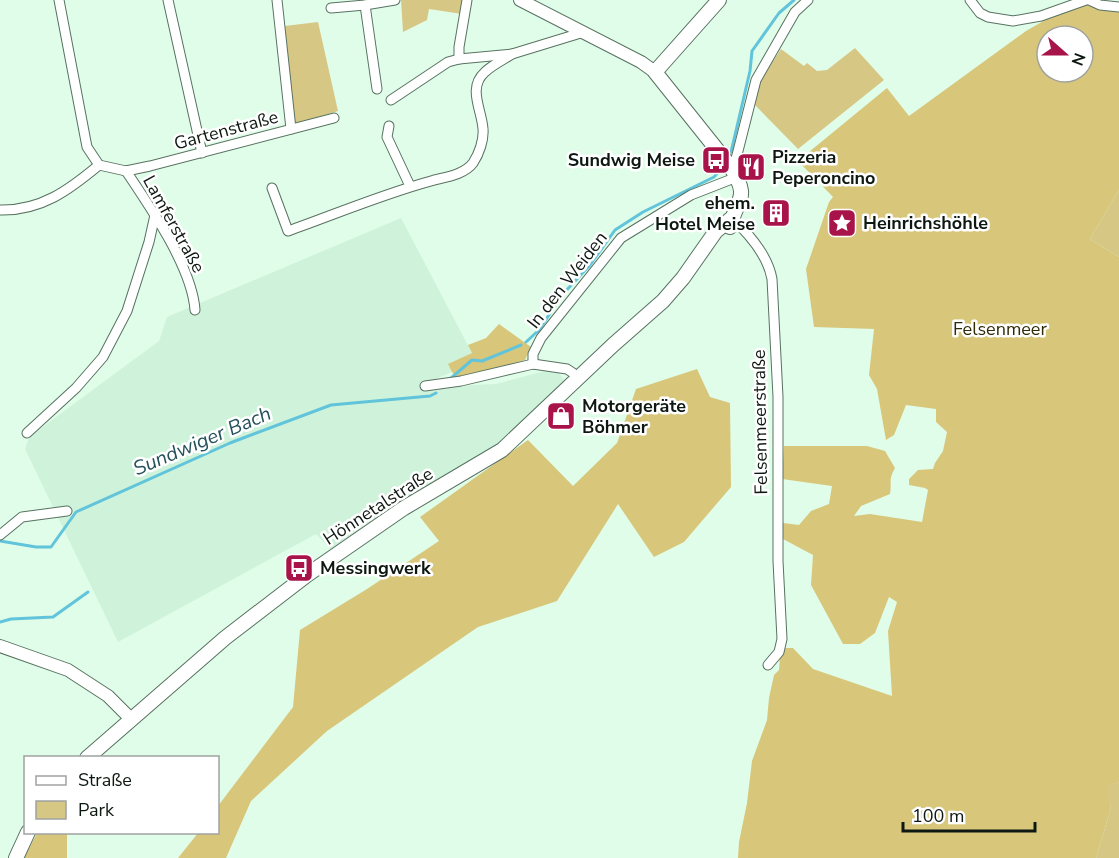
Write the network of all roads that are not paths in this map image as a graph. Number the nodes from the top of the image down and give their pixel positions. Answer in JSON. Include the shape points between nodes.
{"nodes":[{"id":1,"x":59,"y":0,"type":"edge"},
{"id":2,"x":168,"y":0,"type":"edge"},
{"id":3,"x":277,"y":0,"type":"edge"},
{"id":4,"x":395,"y":0,"type":"edge"},
{"id":5,"x":467,"y":0,"type":"edge"},
{"id":6,"x":520,"y":0,"type":"edge"},
{"id":7,"x":719,"y":0,"type":"edge"},
{"id":8,"x":808,"y":0,"type":"edge"},
{"id":9,"x":970,"y":0,"type":"edge"},
{"id":10,"x":1087,"y":0,"type":"edge"},
{"id":11,"x":365,"y":5,"type":"junction"},
{"id":12,"x":1119,"y":7,"type":"edge"},
{"id":13,"x":331,"y":8,"type":"dead end"},
{"id":14,"x":584,"y":32,"type":"junction"},
{"id":15,"x":512,"y":54,"type":"junction"},
{"id":16,"x":459,"y":59,"type":"junction"},
{"id":17,"x":655,"y":72,"type":"junction"},
{"id":18,"x":377,"y":89,"type":"dead end"},
{"id":19,"x":391,"y":100,"type":"dead end"},
{"id":20,"x":334,"y":118,"type":"dead end"},
{"id":21,"x":389,"y":126,"type":"dead end"},
{"id":22,"x":291,"y":129,"type":"junction"},
{"id":23,"x":202,"y":153,"type":"junction"},
{"id":24,"x":99,"y":165,"type":"junction"},
{"id":25,"x":126,"y":171,"type":"junction"},
{"id":26,"x":733,"y":171,"type":"junction"},
{"id":27,"x":410,"y":186,"type":"junction"},
{"id":28,"x":272,"y":188,"type":"dead end"},
{"id":29,"x":0,"y":210,"type":"edge"},
{"id":30,"x":155,"y":215,"type":"junction"},
{"id":31,"x":732,"y":218,"type":"junction"},
{"id":32,"x":195,"y":310,"type":"dead end"},
{"id":33,"x":533,"y":364,"type":"junction"},
{"id":34,"x":578,"y":378,"type":"junction"},
{"id":35,"x":426,"y":386,"type":"dead end"},
{"id":36,"x":27,"y":433,"type":"dead end"},
{"id":37,"x":67,"y":511,"type":"dead end"},
{"id":38,"x":0,"y":535,"type":"edge"},
{"id":39,"x":0,"y":646,"type":"edge"},
{"id":40,"x":768,"y":665,"type":"dead end"},
{"id":41,"x":131,"y":719,"type":"junction"},
{"id":42,"x":89,"y":756,"type":"edge"},
{"id":43,"x":27,"y":834,"type":"edge"},
{"id":44,"x":16,"y":858,"type":"edge"}],
"edges":[{"from":1,"to":24,"type":"street","via":[[87,147]]},
{"from":2,"to":23,"type":"street"},
{"from":3,"to":22,"type":"street"},
{"from":4,"to":11,"type":"street"},
{"from":5,"to":16,"type":"street"},
{"from":6,"to":14,"type":"street"},
{"from":7,"to":17,"type":"main road"},
{"from":8,"to":26,"type":"street","via":[[795,12],[756,80]]},
{"from":9,"to":10,"type":"street","via":[[988,17],[1013,21]]},
{"from":10,"to":12,"type":"street"},
{"from":11,"to":13,"type":"street"},
{"from":11,"to":18,"type":"street"},
{"from":14,"to":15,"type":"street"},
{"from":14,"to":17,"type":"street"},
{"from":15,"to":16,"type":"street"},
{"from":15,"to":27,"type":"street","via":[[484,73],[476,87],[484,128],[478,155],[471,166],[457,174]]},
{"from":16,"to":19,"type":"street","via":[[448,62]]},
{"from":17,"to":26,"type":"main road"},
{"from":20,"to":22,"type":"street","name":"Gartenstraße"},
{"from":21,"to":27,"type":"street","via":[[387,136]]},
{"from":22,"to":23,"type":"street","name":"Gartenstraße"},
{"from":23,"to":25,"type":"street","name":"Gartenstraße"},
{"from":24,"to":25,"type":"street","name":"Lamferstraße"},
{"from":24,"to":29,"type":"street","via":[[46,202],[18,210]]},
{"from":25,"to":30,"type":"street","name":"Lamferstraße"},
{"from":26,"to":31,"type":"main road","name":"Hönnetalstraße","via":[[741,197]]},
{"from":26,"to":33,"type":"street","name":"In den Weiden","via":[[621,238],[541,338]]},
{"from":27,"to":28,"type":"street","via":[[288,231]]},
{"from":30,"to":32,"type":"street","name":"Lamferstraße","via":[[181,264],[194,296]]},
{"from":30,"to":36,"type":"street","via":[[127,311],[103,357]]},
{"from":31,"to":34,"type":"main road","name":"Hönnetalstraße","via":[[723,237],[663,301]]},
{"from":31,"to":40,"type":"street","name":"Felsenmeerstraße","via":[[766,261],[772,279],[782,639]]},
{"from":33,"to":34,"type":"street","via":[[567,369]]},
{"from":33,"to":35,"type":"street"},
{"from":34,"to":41,"type":"main road","name":"Hönnetalstraße","via":[[502,450],[404,508],[307,574]]},
{"from":37,"to":38,"type":"street","via":[[22,517]]},
{"from":39,"to":41,"type":"street","via":[[68,670],[108,696]]},
{"from":41,"to":42,"type":"main road","name":"Hönnetalstraße"},
{"from":43,"to":44,"type":"main road"}]}
